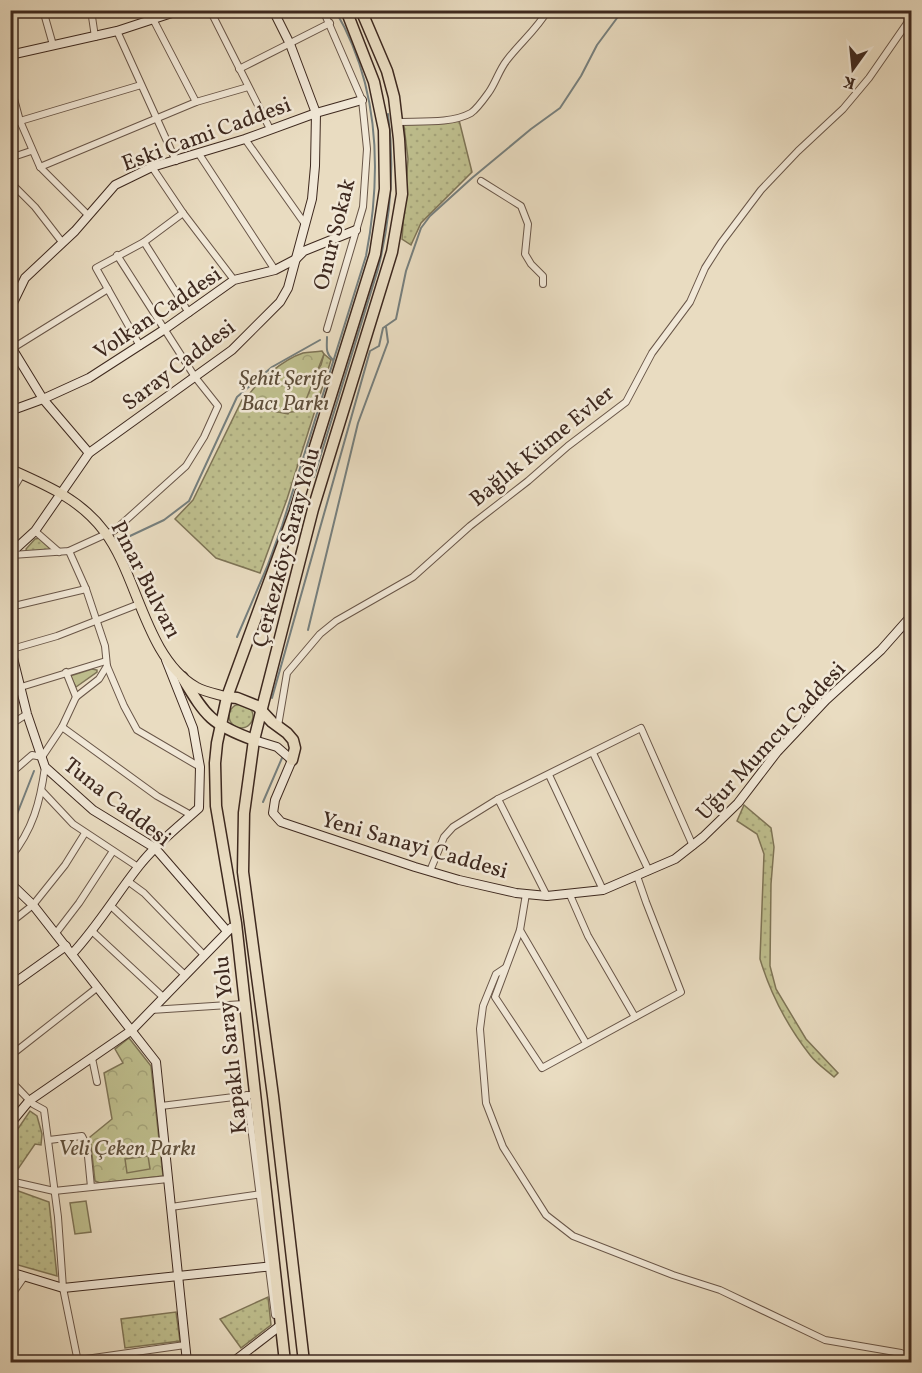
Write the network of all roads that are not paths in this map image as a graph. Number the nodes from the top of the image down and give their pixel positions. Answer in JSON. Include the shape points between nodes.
{"nodes":[{"id":1,"x":43,"y":10,"type":"edge"},
{"id":2,"x":91,"y":10,"type":"edge"},
{"id":3,"x":182,"y":10,"type":"edge"},
{"id":4,"x":210,"y":10,"type":"edge"},
{"id":5,"x":273,"y":10,"type":"edge"},
{"id":6,"x":323,"y":10,"type":"edge"},
{"id":7,"x":346,"y":10,"type":"edge"},
{"id":8,"x":361,"y":10,"type":"edge"},
{"id":9,"x":548,"y":10,"type":"edge"},
{"id":10,"x":912,"y":16,"type":"edge"},
{"id":11,"x":157,"y":17,"type":"edge"},
{"id":12,"x":330,"y":23,"type":"junction"},
{"id":13,"x":117,"y":31,"type":"junction"},
{"id":14,"x":95,"y":37,"type":"junction"},
{"id":15,"x":290,"y":44,"type":"junction"},
{"id":16,"x":52,"y":45,"type":"junction"},
{"id":17,"x":10,"y":55,"type":"edge"},
{"id":18,"x":239,"y":69,"type":"junction"},
{"id":19,"x":10,"y":84,"type":"edge"},
{"id":20,"x":141,"y":85,"type":"junction"},
{"id":21,"x":248,"y":87,"type":"junction"},
{"id":22,"x":362,"y":100,"type":"junction"},
{"id":23,"x":196,"y":102,"type":"junction"},
{"id":24,"x":316,"y":113,"type":"junction"},
{"id":25,"x":156,"y":117,"type":"junction"},
{"id":26,"x":20,"y":121,"type":"junction"},
{"id":27,"x":398,"y":122,"type":"junction"},
{"id":28,"x":10,"y":124,"type":"edge"},
{"id":29,"x":270,"y":129,"type":"junction"},
{"id":30,"x":245,"y":139,"type":"junction"},
{"id":31,"x":31,"y":151,"type":"junction"},
{"id":32,"x":199,"y":154,"type":"junction"},
{"id":33,"x":10,"y":158,"type":"edge"},
{"id":34,"x":176,"y":161,"type":"junction"},
{"id":35,"x":39,"y":167,"type":"junction"},
{"id":36,"x":152,"y":167,"type":"junction"},
{"id":37,"x":481,"y":181,"type":"dead end"},
{"id":38,"x":10,"y":182,"type":"edge"},
{"id":39,"x":183,"y":213,"type":"junction"},
{"id":40,"x":88,"y":215,"type":"junction"},
{"id":41,"x":305,"y":224,"type":"junction"},
{"id":42,"x":356,"y":230,"type":"junction"},
{"id":43,"x":62,"y":242,"type":"junction"},
{"id":44,"x":144,"y":242,"type":"junction"},
{"id":45,"x":117,"y":255,"type":"junction"},
{"id":46,"x":296,"y":259,"type":"junction"},
{"id":47,"x":275,"y":270,"type":"junction"},
{"id":48,"x":234,"y":280,"type":"junction"},
{"id":49,"x":543,"y":284,"type":"dead end"},
{"id":50,"x":108,"y":288,"type":"junction"},
{"id":51,"x":10,"y":309,"type":"edge"},
{"id":52,"x":189,"y":313,"type":"junction"},
{"id":53,"x":165,"y":329,"type":"junction"},
{"id":54,"x":327,"y":329,"type":"dead end"},
{"id":55,"x":12,"y":346,"type":"edge"},
{"id":56,"x":140,"y":346,"type":"junction"},
{"id":57,"x":195,"y":377,"type":"junction"},
{"id":58,"x":43,"y":399,"type":"junction"},
{"id":59,"x":10,"y":411,"type":"edge"},
{"id":60,"x":89,"y":453,"type":"junction"},
{"id":61,"x":10,"y":469,"type":"edge"},
{"id":62,"x":22,"y":474,"type":"junction"},
{"id":63,"x":62,"y":493,"type":"junction"},
{"id":64,"x":10,"y":494,"type":"edge"},
{"id":65,"x":35,"y":531,"type":"junction"},
{"id":66,"x":106,"y":534,"type":"junction"},
{"id":67,"x":10,"y":542,"type":"edge"},
{"id":68,"x":69,"y":551,"type":"junction"},
{"id":69,"x":59,"y":552,"type":"junction"},
{"id":70,"x":12,"y":555,"type":"edge"},
{"id":71,"x":86,"y":589,"type":"junction"},
{"id":72,"x":139,"y":604,"type":"junction"},
{"id":73,"x":10,"y":607,"type":"edge"},
{"id":74,"x":912,"y":615,"type":"edge"},
{"id":75,"x":95,"y":620,"type":"junction"},
{"id":76,"x":11,"y":648,"type":"edge"},
{"id":77,"x":165,"y":657,"type":"junction"},
{"id":78,"x":107,"y":664,"type":"junction"},
{"id":79,"x":66,"y":672,"type":"junction"},
{"id":80,"x":182,"y":677,"type":"junction"},
{"id":81,"x":21,"y":687,"type":"junction"},
{"id":82,"x":227,"y":696,"type":"junction"},
{"id":83,"x":76,"y":697,"type":"junction"},
{"id":84,"x":261,"y":712,"type":"junction"},
{"id":85,"x":27,"y":714,"type":"junction"},
{"id":86,"x":10,"y":725,"type":"edge"},
{"id":87,"x":220,"y":725,"type":"junction"},
{"id":88,"x":278,"y":726,"type":"junction"},
{"id":89,"x":62,"y":727,"type":"junction"},
{"id":90,"x":254,"y":740,"type":"junction"},
{"id":91,"x":593,"y":753,"type":"junction"},
{"id":92,"x":42,"y":757,"type":"junction"},
{"id":93,"x":292,"y":760,"type":"junction"},
{"id":94,"x":45,"y":767,"type":"junction"},
{"id":95,"x":200,"y":767,"type":"junction"},
{"id":96,"x":10,"y":774,"type":"edge"},
{"id":97,"x":549,"y":775,"type":"junction"},
{"id":98,"x":42,"y":791,"type":"junction"},
{"id":99,"x":498,"y":799,"type":"junction"},
{"id":100,"x":191,"y":815,"type":"junction"},
{"id":101,"x":85,"y":833,"type":"junction"},
{"id":102,"x":703,"y":837,"type":"joint"},
{"id":103,"x":693,"y":846,"type":"junction"},
{"id":104,"x":155,"y":848,"type":"junction"},
{"id":105,"x":113,"y":851,"type":"junction"},
{"id":106,"x":10,"y":858,"type":"edge"},
{"id":107,"x":138,"y":867,"type":"junction"},
{"id":108,"x":430,"y":871,"type":"junction"},
{"id":109,"x":649,"y":871,"type":"junction"},
{"id":110,"x":638,"y":876,"type":"junction"},
{"id":111,"x":129,"y":882,"type":"junction"},
{"id":112,"x":10,"y":883,"type":"edge"},
{"id":113,"x":603,"y":890,"type":"junction"},
{"id":114,"x":526,"y":894,"type":"junction"},
{"id":115,"x":570,"y":895,"type":"junction"},
{"id":116,"x":547,"y":896,"type":"junction"},
{"id":117,"x":33,"y":905,"type":"junction"},
{"id":118,"x":111,"y":906,"type":"junction"},
{"id":119,"x":10,"y":922,"type":"edge"},
{"id":120,"x":232,"y":927,"type":"junction"},
{"id":121,"x":520,"y":930,"type":"junction"},
{"id":122,"x":93,"y":932,"type":"junction"},
{"id":123,"x":56,"y":933,"type":"junction"},
{"id":124,"x":66,"y":946,"type":"junction"},
{"id":125,"x":72,"y":954,"type":"junction"},
{"id":126,"x":204,"y":955,"type":"junction"},
{"id":127,"x":505,"y":968,"type":"junction"},
{"id":128,"x":185,"y":975,"type":"junction"},
{"id":129,"x":10,"y":986,"type":"edge"},
{"id":130,"x":98,"y":987,"type":"junction"},
{"id":131,"x":163,"y":997,"type":"junction"},
{"id":132,"x":244,"y":1004,"type":"junction"},
{"id":133,"x":150,"y":1010,"type":"junction"},
{"id":134,"x":635,"y":1017,"type":"junction"},
{"id":135,"x":132,"y":1030,"type":"junction"},
{"id":136,"x":586,"y":1043,"type":"junction"},
{"id":137,"x":10,"y":1056,"type":"edge"},
{"id":138,"x":93,"y":1058,"type":"junction"},
{"id":139,"x":10,"y":1080,"type":"edge"},
{"id":140,"x":97,"y":1082,"type":"dead end"},
{"id":141,"x":250,"y":1095,"type":"junction"},
{"id":142,"x":29,"y":1101,"type":"junction"},
{"id":143,"x":161,"y":1106,"type":"junction"},
{"id":144,"x":10,"y":1124,"type":"edge"},
{"id":145,"x":49,"y":1140,"type":"junction"},
{"id":146,"x":168,"y":1179,"type":"junction"},
{"id":147,"x":10,"y":1180,"type":"edge"},
{"id":148,"x":91,"y":1187,"type":"junction"},
{"id":149,"x":54,"y":1191,"type":"junction"},
{"id":150,"x":263,"y":1194,"type":"junction"},
{"id":151,"x":171,"y":1207,"type":"junction"},
{"id":152,"x":271,"y":1266,"type":"junction"},
{"id":153,"x":10,"y":1272,"type":"edge"},
{"id":154,"x":178,"y":1276,"type":"junction"},
{"id":155,"x":24,"y":1277,"type":"junction"},
{"id":156,"x":63,"y":1288,"type":"junction"},
{"id":157,"x":10,"y":1297,"type":"edge"},
{"id":158,"x":279,"y":1327,"type":"junction"},
{"id":159,"x":185,"y":1345,"type":"junction"},
{"id":160,"x":912,"y":1359,"type":"edge"},
{"id":161,"x":77,"y":1362,"type":"edge"},
{"id":162,"x":187,"y":1362,"type":"edge"},
{"id":163,"x":233,"y":1362,"type":"edge"},
{"id":164,"x":285,"y":1362,"type":"edge"},
{"id":165,"x":304,"y":1362,"type":"edge"}],
"edges":[{"from":1,"to":16,"type":"street"},
{"from":2,"to":14,"type":"street"},
{"from":3,"to":11,"type":"street"},
{"from":4,"to":18,"type":"street"},
{"from":5,"to":15,"type":"street","name":"Saray Caddesi"},
{"from":6,"to":12,"type":"street","name":"Onur Sokak"},
{"from":7,"to":82,"type":"highway","name":"Çerkezköy Saray Yolu","via":[[374,82],[384,130],[385,189],[375,254],[295,511]]},
{"from":8,"to":27,"type":"highway","name":"Çerkezköy Saray Yolu","via":[[387,71]]},
{"from":9,"to":27,"type":"street","via":[[505,63],[489,93],[473,112],[448,119]]},
{"from":10,"to":88,"type":"street","name":"Bağlık Küme Evler","via":[[843,109],[761,190],[721,243],[690,302],[652,353],[626,402],[567,446],[413,577],[320,634],[287,673]]},
{"from":11,"to":13,"type":"street"},
{"from":11,"to":23,"type":"street"},
{"from":12,"to":15,"type":"street"},
{"from":12,"to":22,"type":"street","name":"Onur Sokak"},
{"from":13,"to":14,"type":"street"},
{"from":13,"to":20,"type":"street"},
{"from":14,"to":16,"type":"street"},
{"from":15,"to":18,"type":"street"},
{"from":15,"to":24,"type":"street","name":"Saray Caddesi"},
{"from":16,"to":17,"type":"street"},
{"from":18,"to":21,"type":"street"},
{"from":19,"to":26,"type":"street"},
{"from":20,"to":25,"type":"street"},
{"from":20,"to":26,"type":"street"},
{"from":21,"to":23,"type":"street"},
{"from":21,"to":29,"type":"street"},
{"from":22,"to":24,"type":"street","name":"Eski Cami Caddesi"},
{"from":22,"to":42,"type":"street","name":"Onur Sokak","via":[[367,149],[363,207]]},
{"from":23,"to":25,"type":"street"},
{"from":24,"to":29,"type":"street","name":"Eski Cami Caddesi"},
{"from":24,"to":41,"type":"street","name":"Saray Caddesi","via":[[312,199]]},
{"from":25,"to":34,"type":"street"},
{"from":25,"to":35,"type":"street"},
{"from":26,"to":28,"type":"street"},
{"from":26,"to":31,"type":"street"},
{"from":27,"to":84,"type":"highway","name":"Çerkezköy Saray Yolu","via":[[402,194],[392,252],[313,509]]},
{"from":29,"to":30,"type":"street","name":"Eski Cami Caddesi"},
{"from":30,"to":32,"type":"street","name":"Eski Cami Caddesi"},
{"from":30,"to":41,"type":"street"},
{"from":31,"to":33,"type":"street"},
{"from":31,"to":35,"type":"street"},
{"from":32,"to":34,"type":"street","name":"Eski Cami Caddesi"},
{"from":32,"to":47,"type":"street"},
{"from":34,"to":36,"type":"street","name":"Eski Cami Caddesi"},
{"from":35,"to":40,"type":"street"},
{"from":36,"to":39,"type":"street"},
{"from":36,"to":40,"type":"street","name":"Eski Cami Caddesi","via":[[115,184]]},
{"from":37,"to":49,"type":"street","via":[[520,206],[528,224],[525,254],[543,276]]},
{"from":38,"to":43,"type":"street"},
{"from":39,"to":44,"type":"street"},
{"from":39,"to":48,"type":"street"},
{"from":40,"to":43,"type":"street","name":"Eski Cami Caddesi"},
{"from":41,"to":46,"type":"street","name":"Saray Caddesi"},
{"from":42,"to":46,"type":"street","name":"Volkan Caddesi","via":[[304,251]]},
{"from":42,"to":54,"type":"street","name":"Onur Sokak"},
{"from":43,"to":51,"type":"street","name":"Eski Cami Caddesi","via":[[25,278]]},
{"from":44,"to":45,"type":"street"},
{"from":44,"to":52,"type":"street"},
{"from":45,"to":50,"type":"street","via":[[96,268]]},
{"from":45,"to":53,"type":"street"},
{"from":46,"to":47,"type":"street","name":"Volkan Caddesi"},
{"from":46,"to":57,"type":"street","name":"Saray Caddesi","via":[[280,302],[232,350]]},
{"from":47,"to":48,"type":"street","name":"Volkan Caddesi"},
{"from":48,"to":52,"type":"street","name":"Volkan Caddesi"},
{"from":50,"to":55,"type":"street"},
{"from":50,"to":56,"type":"street"},
{"from":52,"to":53,"type":"street","name":"Volkan Caddesi"},
{"from":53,"to":56,"type":"street","name":"Volkan Caddesi"},
{"from":53,"to":57,"type":"street"},
{"from":55,"to":58,"type":"street"},
{"from":56,"to":58,"type":"street","name":"Volkan Caddesi","via":[[89,378]]},
{"from":57,"to":60,"type":"street","name":"Saray Caddesi"},
{"from":57,"to":66,"type":"street","via":[[218,406],[204,437],[186,466],[131,517]]},
{"from":58,"to":59,"type":"street","name":"Volkan Caddesi"},
{"from":58,"to":60,"type":"street"},
{"from":60,"to":63,"type":"street","name":"Saray Caddesi"},
{"from":61,"to":62,"type":"main road","name":"Pınar Bulvarı"},
{"from":62,"to":63,"type":"main road","name":"Pınar Bulvarı"},
{"from":62,"to":64,"type":"street"},
{"from":63,"to":65,"type":"street","name":"Saray Caddesi"},
{"from":63,"to":66,"type":"main road","name":"Pınar Bulvarı"},
{"from":65,"to":69,"type":"street"},
{"from":65,"to":70,"type":"street","name":"Saray Caddesi"},
{"from":66,"to":68,"type":"street"},
{"from":66,"to":72,"type":"main road","name":"Pınar Bulvarı"},
{"from":67,"to":70,"type":"street"},
{"from":68,"to":69,"type":"street"},
{"from":68,"to":71,"type":"street"},
{"from":69,"to":70,"type":"street"},
{"from":71,"to":73,"type":"street"},
{"from":71,"to":75,"type":"street"},
{"from":72,"to":75,"type":"street"},
{"from":72,"to":77,"type":"main road","name":"Pınar Bulvarı"},
{"from":74,"to":102,"type":"street","name":"Uğur Mumcu Caddesi","via":[[777,752],[738,803]]},
{"from":75,"to":76,"type":"street","via":[[57,636]]},
{"from":75,"to":78,"type":"street"},
{"from":76,"to":81,"type":"street","name":"Tuna Caddesi"},
{"from":77,"to":80,"type":"main road","name":"Pınar Bulvarı"},
{"from":77,"to":95,"type":"street","via":[[193,728]]},
{"from":78,"to":79,"type":"street"},
{"from":78,"to":83,"type":"street","via":[[99,679]]},
{"from":78,"to":95,"type":"street","via":[[137,730]]},
{"from":79,"to":81,"type":"street"},
{"from":79,"to":83,"type":"street"},
{"from":80,"to":82,"type":"main road","via":[[197,688]]},
{"from":80,"to":87,"type":"highway","via":[[203,712]]},
{"from":81,"to":85,"type":"street","name":"Tuna Caddesi"},
{"from":82,"to":84,"type":"highway","via":[[248,701]]},
{"from":82,"to":87,"type":"highway","name":"Çerkezköy Saray Yolu"},
{"from":83,"to":89,"type":"street"},
{"from":84,"to":88,"type":"highway"},
{"from":84,"to":90,"type":"highway","name":"Çerkezköy Saray Yolu"},
{"from":85,"to":86,"type":"street"},
{"from":85,"to":92,"type":"street","name":"Tuna Caddesi"},
{"from":87,"to":90,"type":"highway"},
{"from":87,"to":120,"type":"highway","name":"Kapaklı Saray Yolu","via":[[215,763],[216,806]]},
{"from":88,"to":93,"type":"highway","via":[[293,740]]},
{"from":89,"to":92,"type":"street"},
{"from":89,"to":100,"type":"street","via":[[157,796]]},
{"from":90,"to":93,"type":"street","via":[[277,747]]},
{"from":90,"to":165,"type":"highway","name":"Kapaklı Saray Yolu","via":[[244,813],[243,872]]},
{"from":91,"to":97,"type":"street"},
{"from":91,"to":103,"type":"street","via":[[641,728]]},
{"from":91,"to":109,"type":"street"},
{"from":92,"to":94,"type":"street","name":"Tuna Caddesi"},
{"from":92,"to":96,"type":"street","via":[[32,755]]},
{"from":93,"to":108,"type":"street","name":"Yeni Sanayi Caddesi","via":[[273,805],[273,813],[281,822]]},
{"from":94,"to":98,"type":"street"},
{"from":94,"to":104,"type":"street","name":"Tuna Caddesi","via":[[93,810]]},
{"from":95,"to":100,"type":"street","via":[[199,808]]},
{"from":97,"to":99,"type":"street"},
{"from":97,"to":113,"type":"street"},
{"from":98,"to":101,"type":"street"},
{"from":98,"to":106,"type":"street","via":[[29,830]]},
{"from":99,"to":108,"type":"street","via":[[453,827],[444,837]]},
{"from":99,"to":116,"type":"street"},
{"from":100,"to":104,"type":"street"},
{"from":101,"to":105,"type":"street"},
{"from":101,"to":117,"type":"street"},
{"from":102,"to":103,"type":"street","name":"Yeni Sanayi Caddesi"},
{"from":103,"to":109,"type":"street","name":"Yeni Sanayi Caddesi"},
{"from":104,"to":107,"type":"street"},
{"from":104,"to":120,"type":"street","name":"Tuna Caddesi"},
{"from":105,"to":107,"type":"street"},
{"from":105,"to":123,"type":"street"},
{"from":107,"to":111,"type":"street"},
{"from":108,"to":114,"type":"street","name":"Yeni Sanayi Caddesi"},
{"from":109,"to":110,"type":"street","name":"Yeni Sanayi Caddesi"},
{"from":110,"to":113,"type":"street","name":"Yeni Sanayi Caddesi"},
{"from":110,"to":134,"type":"street","via":[[681,992]]},
{"from":111,"to":118,"type":"street"},
{"from":111,"to":126,"type":"street","via":[[144,892]]},
{"from":112,"to":117,"type":"street"},
{"from":113,"to":115,"type":"street","name":"Yeni Sanayi Caddesi"},
{"from":114,"to":116,"type":"street","name":"Yeni Sanayi Caddesi"},
{"from":114,"to":121,"type":"street"},
{"from":115,"to":116,"type":"street","name":"Yeni Sanayi Caddesi"},
{"from":115,"to":134,"type":"street","via":[[588,936]]},
{"from":117,"to":119,"type":"street"},
{"from":117,"to":123,"type":"street"},
{"from":118,"to":122,"type":"street"},
{"from":118,"to":128,"type":"street"},
{"from":120,"to":126,"type":"street"},
{"from":120,"to":132,"type":"highway","name":"Kapaklı Saray Yolu"},
{"from":121,"to":127,"type":"street"},
{"from":121,"to":136,"type":"street"},
{"from":122,"to":125,"type":"street"},
{"from":122,"to":131,"type":"street"},
{"from":123,"to":124,"type":"street"},
{"from":124,"to":125,"type":"street"},
{"from":124,"to":129,"type":"street"},
{"from":125,"to":130,"type":"street"},
{"from":126,"to":128,"type":"street"},
{"from":127,"to":136,"type":"street","via":[[495,997],[542,1068]]},
{"from":127,"to":160,"type":"street","via":[[496,974],[483,1006],[480,1029],[486,1103],[503,1147],[546,1215],[573,1236],[720,1290],[825,1340],[901,1353]]},
{"from":128,"to":131,"type":"street"},
{"from":130,"to":135,"type":"street"},
{"from":130,"to":137,"type":"street"},
{"from":131,"to":133,"type":"street"},
{"from":132,"to":133,"type":"street"},
{"from":132,"to":141,"type":"highway","name":"Kapaklı Saray Yolu"},
{"from":133,"to":135,"type":"street"},
{"from":134,"to":136,"type":"street"},
{"from":135,"to":138,"type":"street"},
{"from":135,"to":143,"type":"street","via":[[156,1062]]},
{"from":138,"to":140,"type":"street"},
{"from":138,"to":142,"type":"street"},
{"from":139,"to":142,"type":"street"},
{"from":141,"to":143,"type":"street"},
{"from":141,"to":150,"type":"highway","name":"Kapaklı Saray Yolu"},
{"from":142,"to":144,"type":"street"},
{"from":142,"to":145,"type":"street","via":[[44,1110]]},
{"from":143,"to":146,"type":"street"},
{"from":145,"to":148,"type":"street","via":[[82,1136],[87,1146]]},
{"from":145,"to":149,"type":"street"},
{"from":146,"to":148,"type":"street"},
{"from":146,"to":151,"type":"street"},
{"from":147,"to":149,"type":"street"},
{"from":148,"to":149,"type":"street"},
{"from":149,"to":156,"type":"street"},
{"from":150,"to":151,"type":"street"},
{"from":150,"to":152,"type":"highway","name":"Kapaklı Saray Yolu"},
{"from":151,"to":154,"type":"street"},
{"from":152,"to":154,"type":"street"},
{"from":152,"to":158,"type":"highway","name":"Kapaklı Saray Yolu"},
{"from":153,"to":155,"type":"street"},
{"from":154,"to":156,"type":"street"},
{"from":154,"to":159,"type":"street"},
{"from":155,"to":156,"type":"street"},
{"from":155,"to":157,"type":"street"},
{"from":156,"to":161,"type":"street"},
{"from":158,"to":163,"type":"street"},
{"from":158,"to":164,"type":"highway","name":"Kapaklı Saray Yolu"},
{"from":159,"to":161,"type":"street"},
{"from":159,"to":162,"type":"street"}]}
